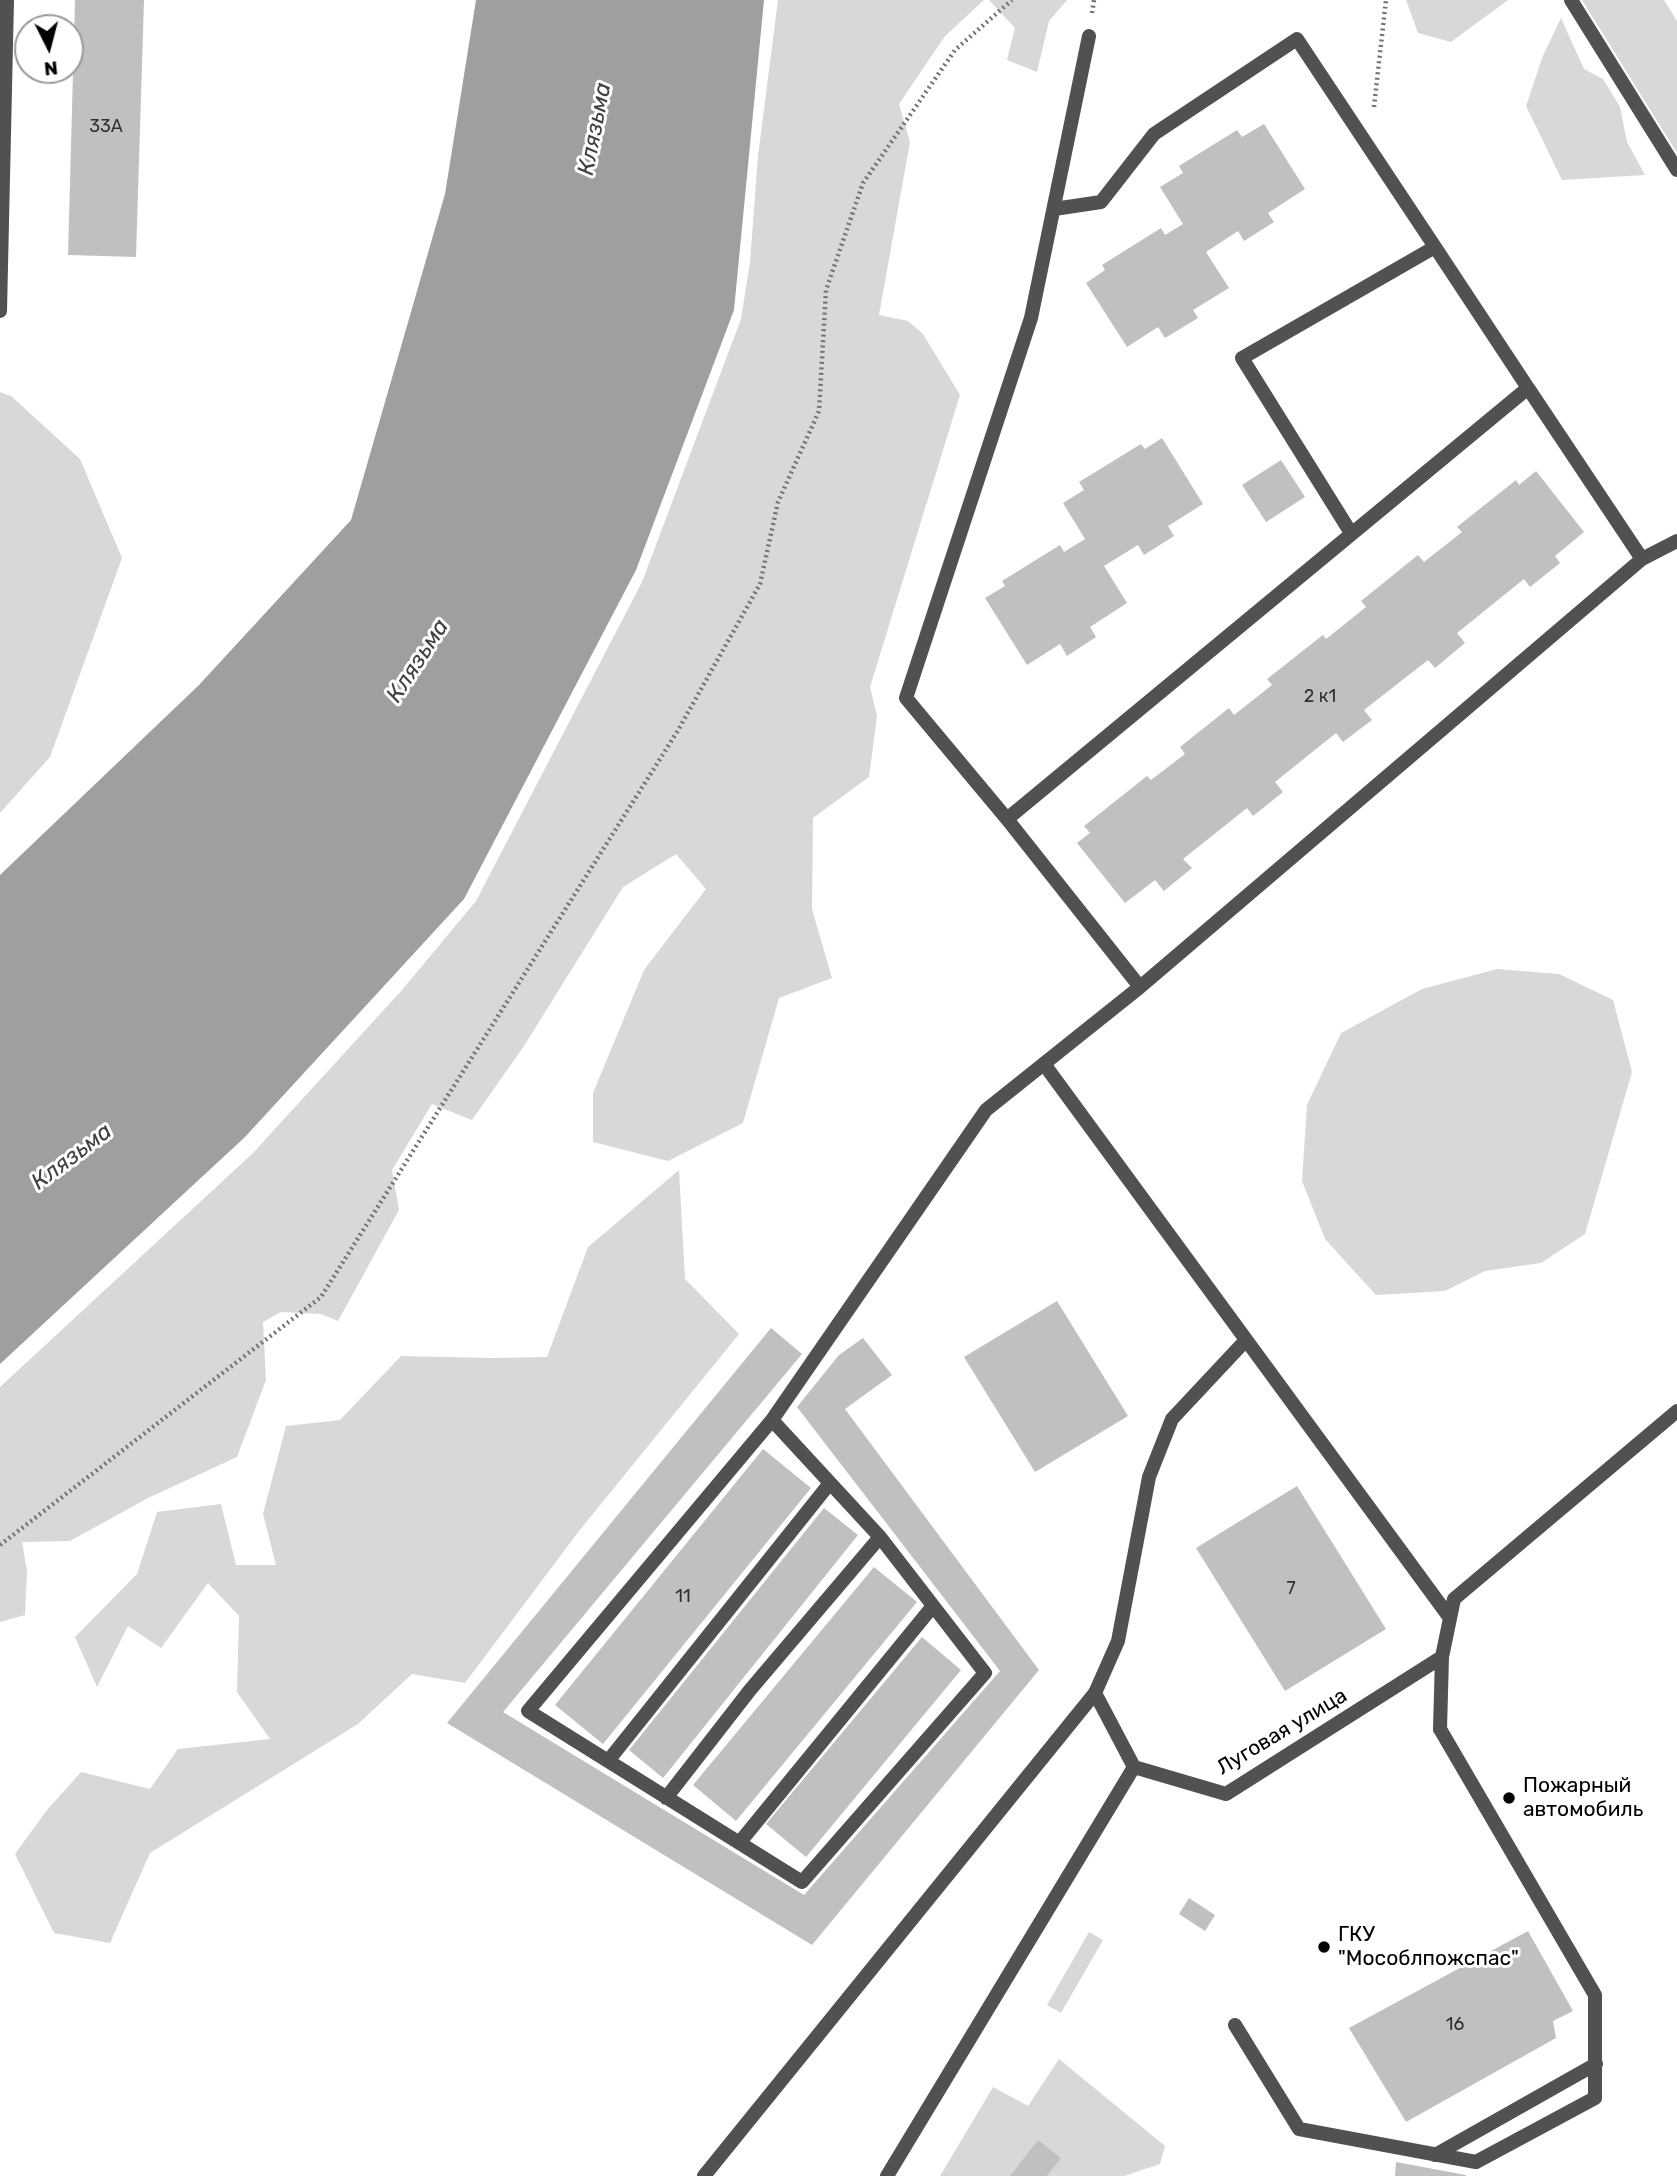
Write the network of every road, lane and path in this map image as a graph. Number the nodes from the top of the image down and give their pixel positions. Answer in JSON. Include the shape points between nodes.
{"nodes":[{"id":1,"x":7,"y":0,"type":"edge"},
{"id":2,"x":1012,"y":0,"type":"edge"},
{"id":3,"x":1386,"y":0,"type":"edge"},
{"id":4,"x":1571,"y":0,"type":"edge"},
{"id":5,"x":1089,"y":36,"type":"dead end"},
{"id":6,"x":1369,"y":147,"type":"junction"},
{"id":7,"x":1677,"y":170,"type":"edge"},
{"id":8,"x":1054,"y":209,"type":"junction"},
{"id":9,"x":1435,"y":247,"type":"junction"},
{"id":10,"x":0,"y":311,"type":"edge"},
{"id":11,"x":1528,"y":388,"type":"junction"},
{"id":12,"x":1351,"y":533,"type":"junction"},
{"id":13,"x":1677,"y":541,"type":"edge"},
{"id":14,"x":1642,"y":559,"type":"junction"},
{"id":15,"x":1007,"y":819,"type":"junction"},
{"id":16,"x":1140,"y":987,"type":"junction"},
{"id":17,"x":1044,"y":1064,"type":"junction"},
{"id":18,"x":1246,"y":1340,"type":"junction"},
{"id":19,"x":1677,"y":1411,"type":"edge"},
{"id":20,"x":772,"y":1420,"type":"junction"},
{"id":21,"x":830,"y":1483,"type":"junction"},
{"id":22,"x":880,"y":1537,"type":"junction"},
{"id":23,"x":0,"y":1545,"type":"edge"},
{"id":24,"x":933,"y":1606,"type":"junction"},
{"id":25,"x":1450,"y":1618,"type":"junction"},
{"id":26,"x":1443,"y":1657,"type":"junction"},
{"id":27,"x":1096,"y":1693,"type":"junction"},
{"id":28,"x":608,"y":1761,"type":"junction"},
{"id":29,"x":1133,"y":1767,"type":"junction"},
{"id":30,"x":666,"y":1798,"type":"junction"},
{"id":31,"x":740,"y":1842,"type":"junction"},
{"id":32,"x":1235,"y":2025,"type":"dead end"},
{"id":33,"x":1596,"y":2064,"type":"junction"},
{"id":34,"x":1435,"y":2155,"type":"junction"},
{"id":35,"x":704,"y":2176,"type":"edge"},
{"id":36,"x":887,"y":2176,"type":"edge"}],
"edges":[{"from":1,"to":10,"type":"street"},
{"from":2,"to":23,"type":"path","via":[[955,50],[863,183],[826,290],[819,411],[778,502],[760,584],[677,732],[321,1297]]},
{"from":3,"to":6,"type":"path"},
{"from":4,"to":7,"type":"street"},
{"from":5,"to":8,"type":"street"},
{"from":6,"to":8,"type":"street","via":[[1297,39],[1154,134],[1101,202]]},
{"from":6,"to":9,"type":"street"},
{"from":8,"to":15,"type":"street","via":[[1031,318],[906,698]]},
{"from":9,"to":11,"type":"street"},
{"from":9,"to":12,"type":"street","via":[[1242,358]]},
{"from":11,"to":12,"type":"street"},
{"from":11,"to":14,"type":"street"},
{"from":12,"to":15,"type":"street"},
{"from":13,"to":14,"type":"street"},
{"from":14,"to":16,"type":"street"},
{"from":15,"to":16,"type":"street"},
{"from":16,"to":17,"type":"street"},
{"from":17,"to":18,"type":"street"},
{"from":17,"to":20,"type":"street","via":[[986,1110]]},
{"from":18,"to":25,"type":"street"},
{"from":18,"to":27,"type":"street","via":[[1172,1419],[1149,1477],[1118,1641]]},
{"from":19,"to":25,"type":"street","via":[[1454,1599]]},
{"from":20,"to":21,"type":"street"},
{"from":20,"to":28,"type":"street","via":[[528,1711]]},
{"from":21,"to":22,"type":"street"},
{"from":21,"to":28,"type":"street"},
{"from":22,"to":24,"type":"street"},
{"from":22,"to":30,"type":"street","via":[[750,1690]]},
{"from":24,"to":31,"type":"street"},
{"from":24,"to":31,"type":"street","via":[[985,1673],[802,1882]]},
{"from":25,"to":26,"type":"street"},
{"from":26,"to":29,"type":"street","name":"Луговая улица","via":[[1226,1794]]},
{"from":26,"to":33,"type":"street","via":[[1440,1728],[1595,1995]]},
{"from":27,"to":29,"type":"street"},
{"from":27,"to":35,"type":"street"},
{"from":28,"to":30,"type":"street"},
{"from":29,"to":36,"type":"street"},
{"from":30,"to":31,"type":"street"},
{"from":32,"to":34,"type":"street","via":[[1299,2129]]},
{"from":33,"to":34,"type":"street"},
{"from":33,"to":34,"type":"street","via":[[1595,2098],[1476,2162]]}]}
